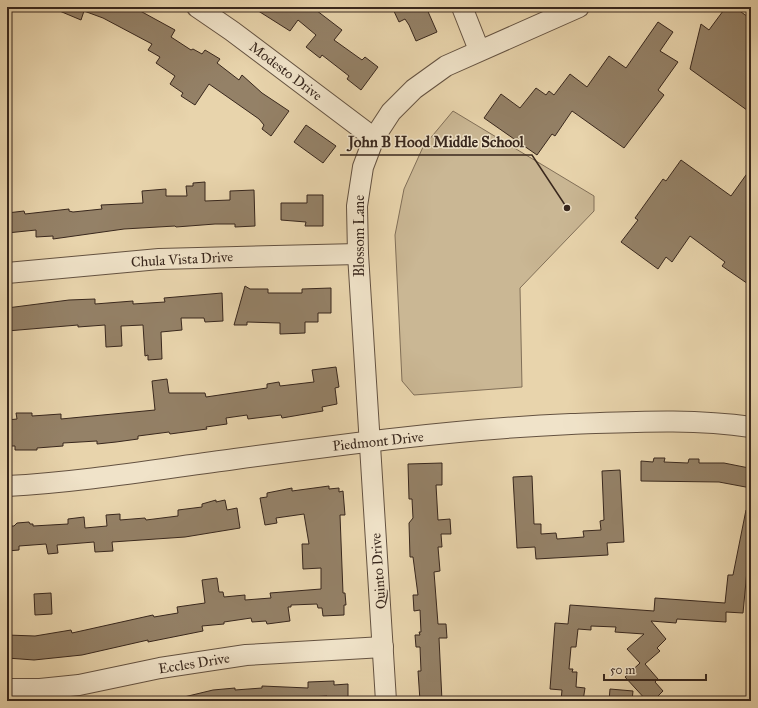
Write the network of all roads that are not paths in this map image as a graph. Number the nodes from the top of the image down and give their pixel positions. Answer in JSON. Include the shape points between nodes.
{"nodes":[{"id":1,"x":197,"y":7,"type":"edge"},
{"id":2,"x":462,"y":7,"type":"edge"},
{"id":3,"x":579,"y":7,"type":"edge"},
{"id":4,"x":479,"y":50,"type":"junction"},
{"id":5,"x":374,"y":138,"type":"junction"},
{"id":6,"x":358,"y":254,"type":"junction"},
{"id":7,"x":7,"y":273,"type":"edge"},
{"id":8,"x":751,"y":427,"type":"edge"},
{"id":9,"x":369,"y":440,"type":"junction"},
{"id":10,"x":7,"y":486,"type":"edge"},
{"id":11,"x":383,"y":647,"type":"junction"},
{"id":12,"x":7,"y":689,"type":"edge"},
{"id":13,"x":386,"y":701,"type":"edge"}],
"edges":[{"from":1,"to":5,"type":"street","name":"Modesto Drive"},
{"from":2,"to":4,"type":"street"},
{"from":3,"to":4,"type":"street","name":"Blossom Lane"},
{"from":4,"to":5,"type":"street","name":"Blossom Lane","via":[[446,66],[414,88],[392,112]]},
{"from":5,"to":6,"type":"street","name":"Blossom Lane","via":[[363,168],[357,206]]},
{"from":6,"to":7,"type":"street","name":"Chula Vista Drive","via":[[159,259]]},
{"from":6,"to":9,"type":"street","name":"Blossom Lane"},
{"from":8,"to":9,"type":"street","name":"Piedmont Drive","via":[[674,420],[640,421],[495,429]]},
{"from":9,"to":10,"type":"street","name":"Piedmont Drive","via":[[101,477]]},
{"from":9,"to":11,"type":"street","name":"Quinto Drive"},
{"from":11,"to":12,"type":"street","name":"Eccles Drive","via":[[246,655],[160,668],[79,685]]},
{"from":11,"to":13,"type":"street","name":"Quinto Drive"}]}
